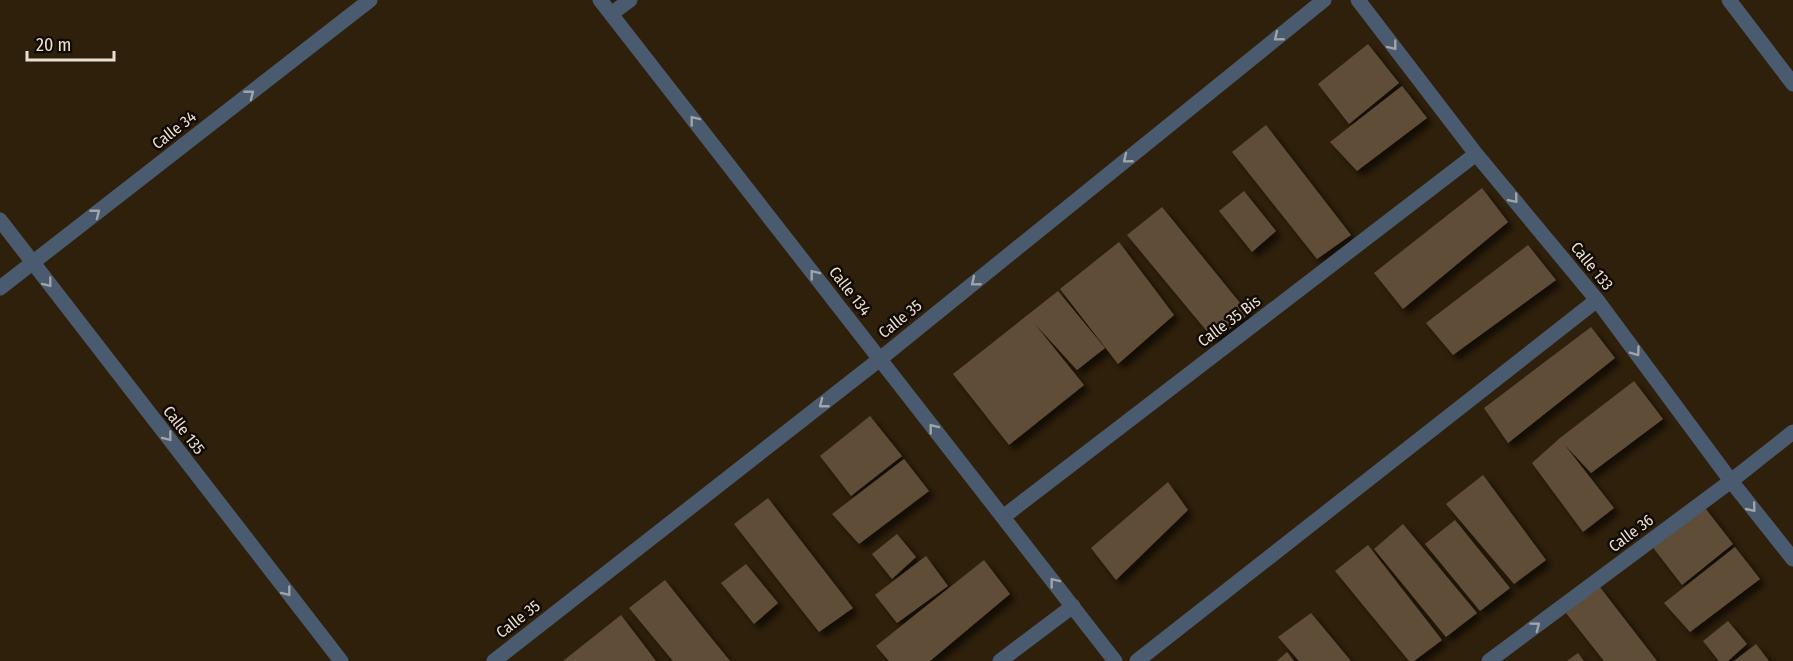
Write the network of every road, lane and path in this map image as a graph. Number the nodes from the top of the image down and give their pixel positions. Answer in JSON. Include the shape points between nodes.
{"nodes":[{"id":1,"x":370,"y":0,"type":"edge"},
{"id":2,"x":600,"y":0,"type":"edge"},
{"id":3,"x":630,"y":0,"type":"edge"},
{"id":4,"x":1324,"y":0,"type":"edge"},
{"id":5,"x":1358,"y":0,"type":"edge"},
{"id":6,"x":1729,"y":0,"type":"edge"},
{"id":7,"x":611,"y":14,"type":"junction"},
{"id":8,"x":1793,"y":84,"type":"edge"},
{"id":9,"x":1476,"y":154,"type":"junction"},
{"id":10,"x":0,"y":220,"type":"edge"},
{"id":11,"x":33,"y":263,"type":"junction"},
{"id":12,"x":0,"y":288,"type":"edge"},
{"id":13,"x":1597,"y":300,"type":"junction"},
{"id":14,"x":880,"y":359,"type":"junction"},
{"id":15,"x":1793,"y":432,"type":"edge"},
{"id":16,"x":1731,"y":481,"type":"junction"},
{"id":17,"x":1003,"y":517,"type":"junction"},
{"id":18,"x":1793,"y":559,"type":"edge"},
{"id":19,"x":1073,"y":606,"type":"junction"},
{"id":20,"x":341,"y":661,"type":"edge"},
{"id":21,"x":494,"y":661,"type":"edge"},
{"id":22,"x":1000,"y":661,"type":"edge"},
{"id":23,"x":1115,"y":661,"type":"edge"},
{"id":24,"x":1137,"y":661,"type":"edge"},
{"id":25,"x":1489,"y":661,"type":"edge"}],
"edges":[{"from":11,"to":1,"type":"street","name":"Calle 34","one_way":true},
{"from":2,"to":7,"type":"street","name":"Calle 134"},
{"from":3,"to":7,"type":"street"},
{"from":4,"to":14,"type":"street","name":"Calle 35","one_way":true},
{"from":5,"to":9,"type":"street","name":"Calle 133","one_way":true},
{"from":6,"to":8,"type":"street"},
{"from":14,"to":7,"type":"street","name":"Calle 134","one_way":true},
{"from":9,"to":13,"type":"street","name":"Calle 133","one_way":true},
{"from":9,"to":17,"type":"street","name":"Calle 35 Bis"},
{"from":10,"to":11,"type":"street","name":"Calle 135"},
{"from":11,"to":12,"type":"street","name":"Calle 34"},
{"from":11,"to":20,"type":"street","name":"Calle 135","one_way":true},
{"from":13,"to":16,"type":"street","name":"Calle 133","one_way":true},
{"from":13,"to":24,"type":"street"},
{"from":17,"to":14,"type":"street","name":"Calle 134","one_way":true},
{"from":14,"to":21,"type":"street","name":"Calle 35","one_way":true},
{"from":15,"to":16,"type":"street","name":"Calle 36"},
{"from":16,"to":18,"type":"street","name":"Calle 133","one_way":true},
{"from":25,"to":16,"type":"street","name":"Calle 36","one_way":true},
{"from":19,"to":17,"type":"street","name":"Calle 134","one_way":true},
{"from":19,"to":22,"type":"street"},
{"from":19,"to":23,"type":"street","name":"Calle 134"}]}
